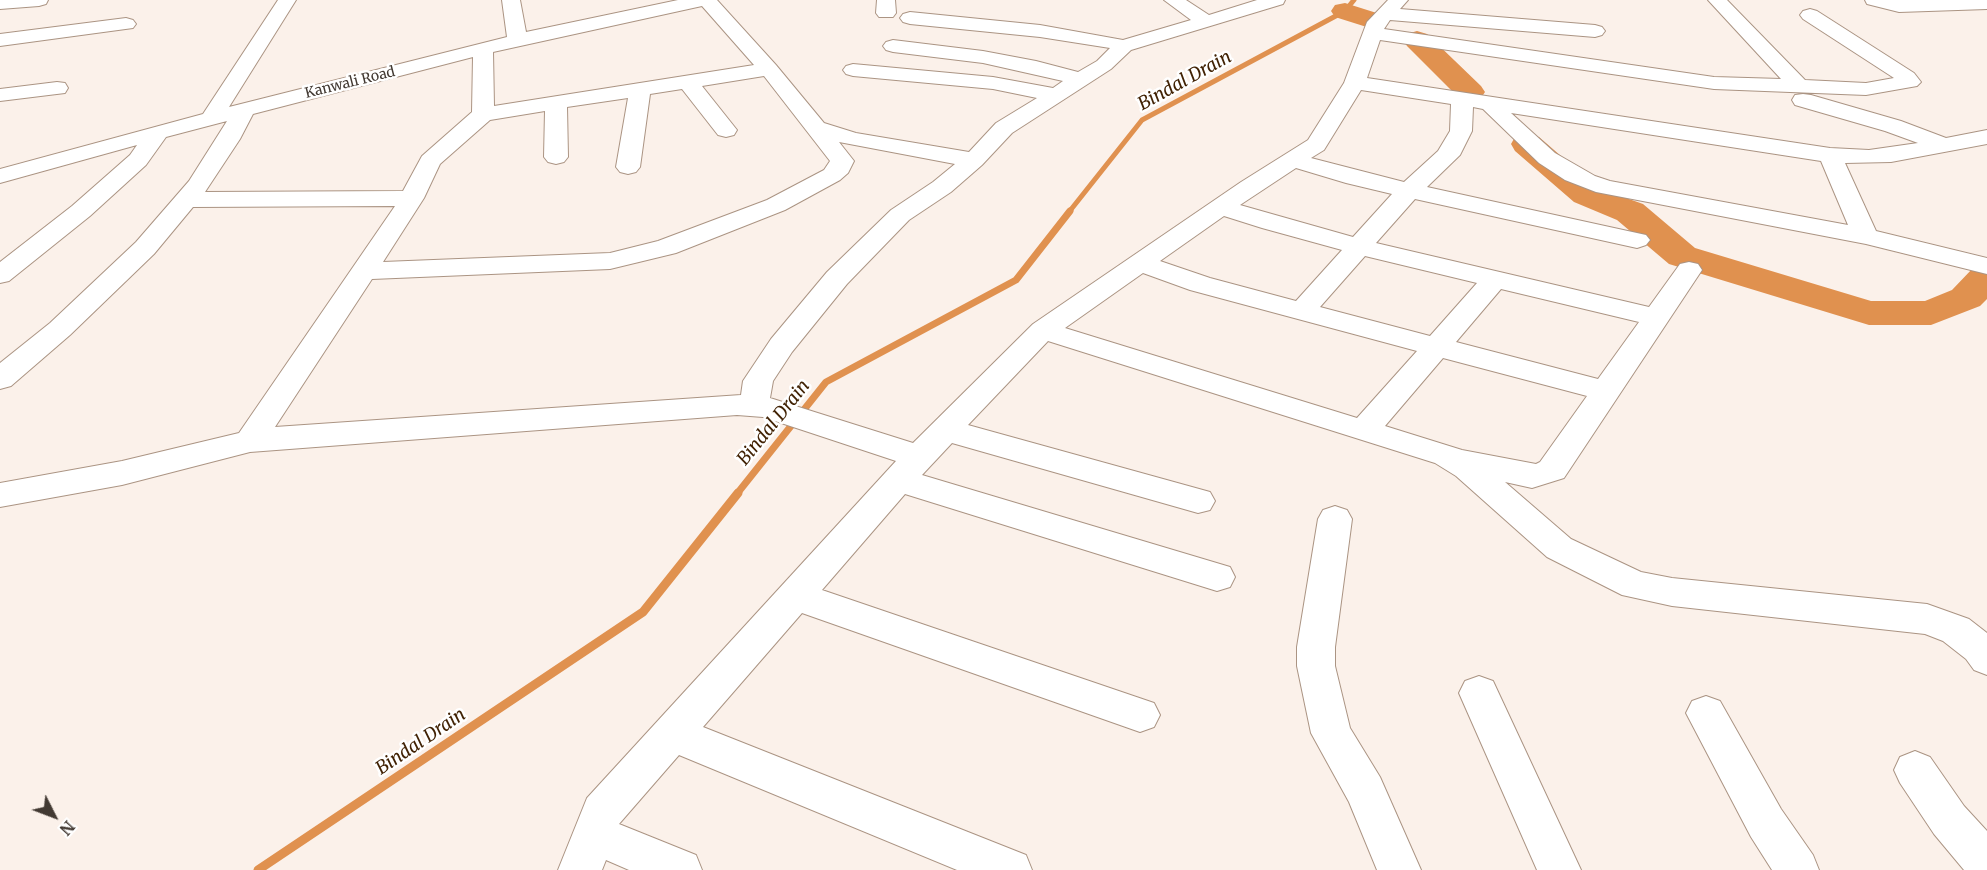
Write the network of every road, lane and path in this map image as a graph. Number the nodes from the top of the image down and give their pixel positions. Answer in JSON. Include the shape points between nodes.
{"nodes":[{"id":1,"x":39,"y":0,"type":"edge"},
{"id":2,"x":287,"y":0,"type":"edge"},
{"id":3,"x":511,"y":0,"type":"edge"},
{"id":4,"x":705,"y":0,"type":"edge"},
{"id":5,"x":1173,"y":0,"type":"edge"},
{"id":6,"x":1276,"y":0,"type":"edge"},
{"id":7,"x":1717,"y":0,"type":"edge"},
{"id":8,"x":1874,"y":0,"type":"edge"},
{"id":9,"x":0,"y":3,"type":"edge"},
{"id":10,"x":1987,"y":3,"type":"edge"},
{"id":11,"x":1386,"y":15,"type":"edge"},
{"id":12,"x":1810,"y":15,"type":"dead end"},
{"id":13,"x":910,"y":18,"type":"dead end"},
{"id":14,"x":1207,"y":22,"type":"junction"},
{"id":15,"x":126,"y":24,"type":"dead end"},
{"id":16,"x":1596,"y":31,"type":"dead end"},
{"id":17,"x":0,"y":40,"type":"edge"},
{"id":18,"x":517,"y":40,"type":"junction"},
{"id":19,"x":893,"y":46,"type":"dead end"},
{"id":20,"x":1124,"y":46,"type":"junction"},
{"id":21,"x":483,"y":49,"type":"junction"},
{"id":22,"x":769,"y":69,"type":"junction"},
{"id":23,"x":853,"y":70,"type":"dead end"},
{"id":24,"x":1082,"y":80,"type":"junction"},
{"id":25,"x":688,"y":83,"type":"junction"},
{"id":26,"x":1356,"y":83,"type":"junction"},
{"id":27,"x":1735,"y":84,"type":"junction"},
{"id":28,"x":1800,"y":87,"type":"junction"},
{"id":29,"x":57,"y":88,"type":"dead end"},
{"id":30,"x":640,"y":90,"type":"junction"},
{"id":31,"x":1056,"y":94,"type":"junction"},
{"id":32,"x":0,"y":95,"type":"edge"},
{"id":33,"x":1462,"y":101,"type":"junction"},
{"id":34,"x":556,"y":102,"type":"junction"},
{"id":35,"x":1491,"y":105,"type":"junction"},
{"id":36,"x":244,"y":110,"type":"junction"},
{"id":37,"x":483,"y":114,"type":"junction"},
{"id":38,"x":211,"y":118,"type":"junction"},
{"id":39,"x":816,"y":128,"type":"junction"},
{"id":40,"x":726,"y":130,"type":"dead end"},
{"id":41,"x":158,"y":132,"type":"junction"},
{"id":42,"x":1987,"y":137,"type":"edge"},
{"id":43,"x":1944,"y":145,"type":"junction"},
{"id":44,"x":1830,"y":155,"type":"junction"},
{"id":45,"x":556,"y":157,"type":"dead end"},
{"id":46,"x":1293,"y":159,"type":"junction"},
{"id":47,"x":974,"y":160,"type":"junction"},
{"id":48,"x":628,"y":167,"type":"dead end"},
{"id":49,"x":0,"y":177,"type":"edge"},
{"id":50,"x":1409,"y":190,"type":"junction"},
{"id":51,"x":412,"y":198,"type":"junction"},
{"id":52,"x":186,"y":201,"type":"junction"},
{"id":53,"x":1221,"y":207,"type":"junction"},
{"id":54,"x":1866,"y":236,"type":"junction"},
{"id":55,"x":1636,"y":240,"type":"dead end"},
{"id":56,"x":1361,"y":247,"type":"junction"},
{"id":57,"x":1139,"y":263,"type":"junction"},
{"id":58,"x":1987,"y":266,"type":"edge"},
{"id":59,"x":1689,"y":270,"type":"dead end"},
{"id":60,"x":362,"y":271,"type":"junction"},
{"id":61,"x":0,"y":275,"type":"edge"},
{"id":62,"x":1496,"y":278,"type":"junction"},
{"id":63,"x":1302,"y":311,"type":"junction"},
{"id":64,"x":1655,"y":317,"type":"junction"},
{"id":65,"x":1043,"y":330,"type":"junction"},
{"id":66,"x":1436,"y":348,"type":"junction"},
{"id":67,"x":0,"y":379,"type":"edge"},
{"id":68,"x":1604,"y":391,"type":"junction"},
{"id":69,"x":759,"y":406,"type":"junction"},
{"id":70,"x":945,"y":430,"type":"junction"},
{"id":71,"x":1363,"y":432,"type":"junction"},
{"id":72,"x":250,"y":441,"type":"junction"},
{"id":73,"x":1456,"y":460,"type":"junction"},
{"id":74,"x":909,"y":469,"type":"junction"},
{"id":75,"x":0,"y":495,"type":"edge"},
{"id":76,"x":1198,"y":501,"type":"dead end"},
{"id":77,"x":1335,"y":519,"type":"dead end"},
{"id":78,"x":1216,"y":577,"type":"dead end"},
{"id":79,"x":795,"y":596,"type":"junction"},
{"id":80,"x":1987,"y":659,"type":"edge"},
{"id":81,"x":1479,"y":693,"type":"dead end"},
{"id":82,"x":1706,"y":713,"type":"dead end"},
{"id":83,"x":1140,"y":715,"type":"dead end"},
{"id":84,"x":673,"y":734,"type":"junction"},
{"id":85,"x":1915,"y":770,"type":"dead end"},
{"id":86,"x":587,"y":852,"type":"edge"},
{"id":87,"x":1987,"y":864,"type":"edge"},
{"id":88,"x":680,"y":870,"type":"edge"},
{"id":89,"x":1010,"y":870,"type":"edge"},
{"id":90,"x":1399,"y":870,"type":"edge"},
{"id":91,"x":1559,"y":870,"type":"edge"},
{"id":92,"x":1797,"y":870,"type":"edge"}],
"edges":[{"from":1,"to":9,"type":"street"},
{"from":2,"to":38,"type":"street"},
{"from":3,"to":18,"type":"street"},
{"from":4,"to":18,"type":"street","name":"Kanwali Road"},
{"from":4,"to":22,"type":"street"},
{"from":5,"to":14,"type":"street"},
{"from":6,"to":14,"type":"street"},
{"from":7,"to":28,"type":"street"},
{"from":8,"to":10,"type":"street","via":[[1899,6]]},
{"from":11,"to":16,"type":"street"},
{"from":11,"to":26,"type":"street"},
{"from":11,"to":27,"type":"street","via":[[1683,79]]},
{"from":12,"to":28,"type":"street","via":[[1910,82],[1873,89]]},
{"from":13,"to":20,"type":"street","via":[[975,16]]},
{"from":14,"to":20,"type":"street"},
{"from":15,"to":17,"type":"street"},
{"from":18,"to":21,"type":"street","name":"Kanwali Road"},
{"from":19,"to":24,"type":"street","via":[[983,57]]},
{"from":20,"to":24,"type":"street"},
{"from":21,"to":36,"type":"street","name":"Kanwali Road"},
{"from":21,"to":37,"type":"street"},
{"from":22,"to":25,"type":"street"},
{"from":22,"to":39,"type":"street"},
{"from":23,"to":31,"type":"street","via":[[993,82]]},
{"from":24,"to":31,"type":"street"},
{"from":25,"to":30,"type":"street"},
{"from":25,"to":40,"type":"street"},
{"from":26,"to":33,"type":"street"},
{"from":26,"to":46,"type":"street","via":[[1316,145]]},
{"from":27,"to":28,"type":"street"},
{"from":27,"to":43,"type":"street","via":[[1856,114]]},
{"from":29,"to":32,"type":"street"},
{"from":30,"to":34,"type":"street"},
{"from":30,"to":48,"type":"street"},
{"from":31,"to":47,"type":"street","via":[[1004,128]]},
{"from":33,"to":35,"type":"street"},
{"from":33,"to":50,"type":"street","via":[[1461,131],[1448,155]]},
{"from":34,"to":37,"type":"street"},
{"from":34,"to":45,"type":"street"},
{"from":35,"to":44,"type":"street"},
{"from":35,"to":54,"type":"street","via":[[1547,158],[1587,181]]},
{"from":36,"to":38,"type":"street","name":"Kanwali Road"},
{"from":36,"to":52,"type":"street"},
{"from":37,"to":51,"type":"street","via":[[430,161]]},
{"from":38,"to":41,"type":"street","name":"Kanwali Road"},
{"from":39,"to":47,"type":"street","via":[[853,139]]},
{"from":39,"to":60,"type":"street","via":[[842,161],[832,175],[776,205],[668,247],[610,261],[574,264]]},
{"from":41,"to":49,"type":"street","name":"Kanwali Road"},
{"from":41,"to":61,"type":"street","via":[[138,160]]},
{"from":42,"to":43,"type":"street"},
{"from":43,"to":44,"type":"street","via":[[1869,158]]},
{"from":44,"to":54,"type":"street"},
{"from":46,"to":50,"type":"street"},
{"from":46,"to":53,"type":"street"},
{"from":47,"to":69,"type":"street","via":[[900,215],[837,278],[781,346],[758,381]]},
{"from":50,"to":55,"type":"street"},
{"from":50,"to":56,"type":"street"},
{"from":51,"to":52,"type":"street"},
{"from":51,"to":60,"type":"street"},
{"from":52,"to":67,"type":"street","via":[[145,248],[60,329]]},
{"from":53,"to":56,"type":"street"},
{"from":53,"to":57,"type":"street"},
{"from":54,"to":58,"type":"street"},
{"from":56,"to":62,"type":"street"},
{"from":56,"to":63,"type":"street"},
{"from":57,"to":63,"type":"street"},
{"from":57,"to":65,"type":"street"},
{"from":59,"to":64,"type":"street"},
{"from":60,"to":72,"type":"street"},
{"from":62,"to":64,"type":"street"},
{"from":62,"to":66,"type":"street"},
{"from":63,"to":66,"type":"street"},
{"from":64,"to":68,"type":"street"},
{"from":65,"to":70,"type":"street"},
{"from":65,"to":71,"type":"street"},
{"from":66,"to":68,"type":"street"},
{"from":66,"to":71,"type":"street"},
{"from":68,"to":73,"type":"street","via":[[1552,470],[1541,476]]},
{"from":69,"to":72,"type":"street","via":[[540,418]]},
{"from":69,"to":74,"type":"street","via":[[840,432]]},
{"from":70,"to":74,"type":"street"},
{"from":70,"to":76,"type":"street"},
{"from":71,"to":73,"type":"street"},
{"from":72,"to":75,"type":"street","via":[[122,473]]},
{"from":73,"to":80,"type":"street","via":[[1559,548],[1635,585],[1927,619],[1956,630]]},
{"from":74,"to":78,"type":"street"},
{"from":74,"to":79,"type":"street"},
{"from":77,"to":90,"type":"street","via":[[1316,666],[1331,733],[1365,791]]},
{"from":79,"to":83,"type":"street"},
{"from":79,"to":84,"type":"street"},
{"from":81,"to":91,"type":"street"},
{"from":82,"to":92,"type":"street","via":[[1766,824]]},
{"from":84,"to":86,"type":"street","via":[[603,812]]},
{"from":84,"to":89,"type":"street"},
{"from":85,"to":87,"type":"street","via":[[1949,820]]},
{"from":86,"to":88,"type":"street"}]}
